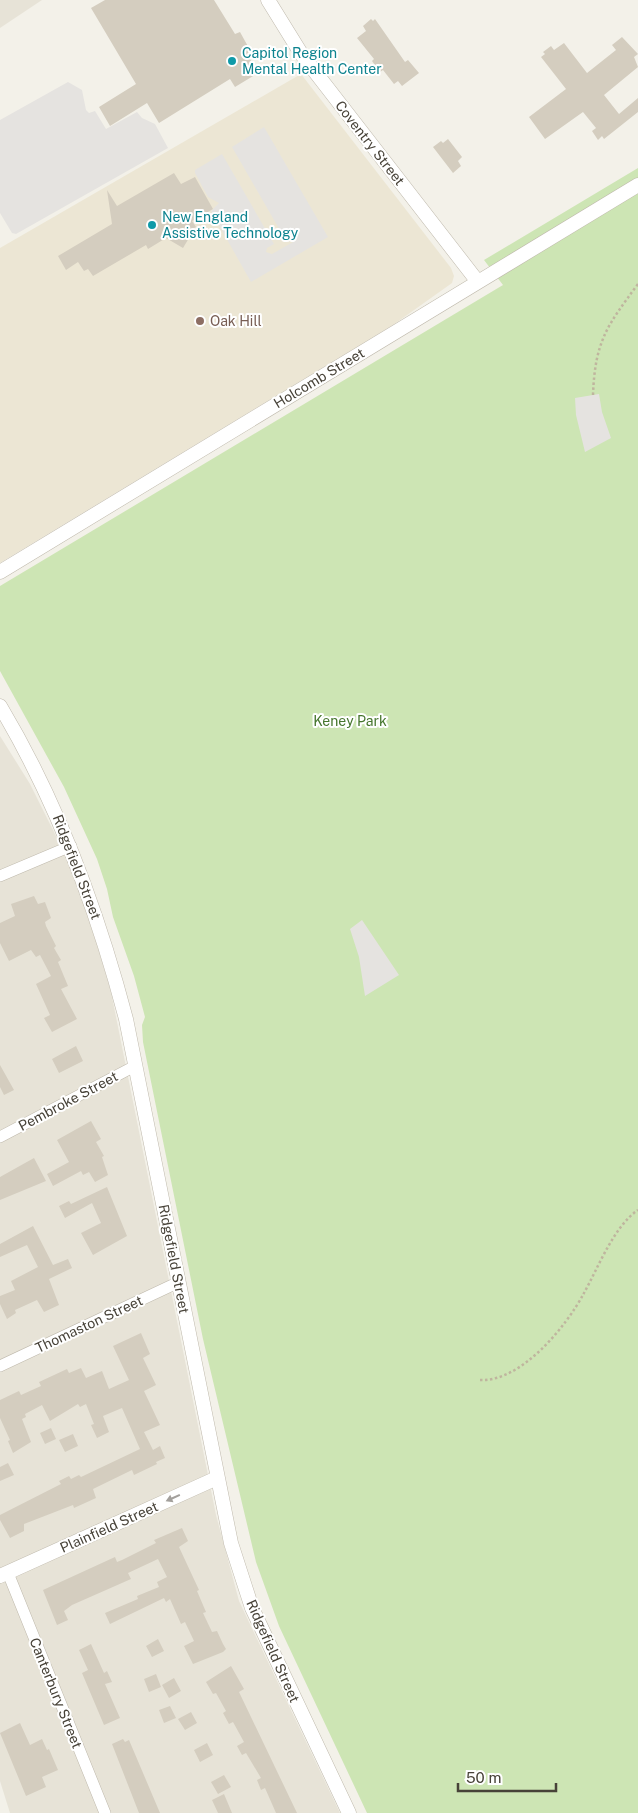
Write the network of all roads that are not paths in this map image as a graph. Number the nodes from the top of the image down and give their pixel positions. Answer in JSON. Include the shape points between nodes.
{"nodes":[{"id":1,"x":268,"y":0,"type":"edge"},
{"id":2,"x":638,"y":185,"type":"edge"},
{"id":3,"x":478,"y":282,"type":"junction"},
{"id":4,"x":0,"y":572,"type":"edge"},
{"id":5,"x":0,"y":706,"type":"edge"},
{"id":6,"x":70,"y":846,"type":"junction"},
{"id":7,"x":0,"y":876,"type":"edge"},
{"id":8,"x":136,"y":1066,"type":"junction"},
{"id":9,"x":0,"y":1137,"type":"edge"},
{"id":10,"x":178,"y":1282,"type":"junction"},
{"id":11,"x":0,"y":1366,"type":"edge"},
{"id":12,"x":217,"y":1478,"type":"junction"},
{"id":13,"x":4,"y":1574,"type":"edge"},
{"id":14,"x":105,"y":1813,"type":"edge"},
{"id":15,"x":349,"y":1813,"type":"edge"}],
"edges":[{"from":1,"to":3,"type":"street","name":"Coventry Street","via":[[302,55]]},
{"from":2,"to":3,"type":"street","name":"Holcomb Street"},
{"from":3,"to":4,"type":"street","name":"Holcomb Street"},
{"from":5,"to":6,"type":"street","name":"Ridgefield Street","via":[[35,768]]},
{"from":6,"to":7,"type":"street"},
{"from":6,"to":8,"type":"street","name":"Ridgefield Street","via":[[108,951]]},
{"from":8,"to":9,"type":"street","name":"Pembroke Street"},
{"from":8,"to":10,"type":"street","name":"Ridgefield Street"},
{"from":10,"to":11,"type":"street","name":"Thomaston Street"},
{"from":10,"to":12,"type":"street","name":"Ridgefield Street"},
{"from":12,"to":13,"type":"street","name":"Plainfield Street","one_way":true},
{"from":12,"to":15,"type":"street","name":"Ridgefield Street","via":[[231,1543],[252,1608]]},
{"from":13,"to":14,"type":"street","name":"Canterbury Street"}]}
